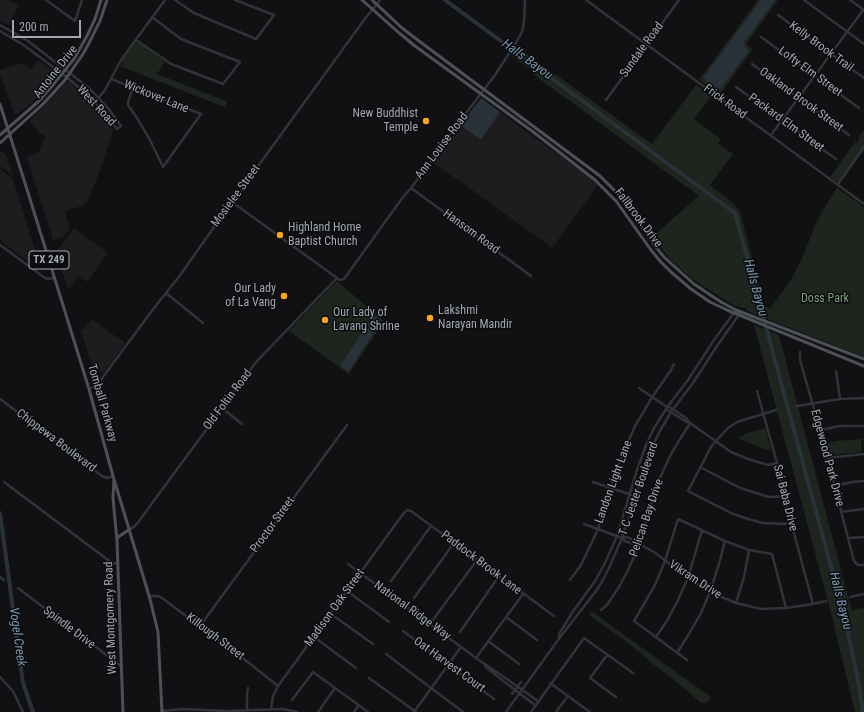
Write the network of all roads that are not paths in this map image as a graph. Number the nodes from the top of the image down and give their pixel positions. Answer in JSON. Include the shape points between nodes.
{"nodes":[{"id":1,"x":46,"y":0,"type":"edge"},
{"id":2,"x":82,"y":0,"type":"edge"},
{"id":3,"x":101,"y":0,"type":"edge"},
{"id":4,"x":107,"y":0,"type":"edge"},
{"id":5,"x":165,"y":0,"type":"edge"},
{"id":6,"x":176,"y":0,"type":"edge"},
{"id":7,"x":235,"y":0,"type":"edge"},
{"id":8,"x":362,"y":0,"type":"edge"},
{"id":9,"x":372,"y":0,"type":"edge"},
{"id":10,"x":380,"y":0,"type":"edge"},
{"id":11,"x":525,"y":0,"type":"edge"},
{"id":12,"x":586,"y":0,"type":"edge"},
{"id":13,"x":679,"y":0,"type":"edge"},
{"id":14,"x":804,"y":0,"type":"edge"},
{"id":15,"x":850,"y":0,"type":"edge"},
{"id":16,"x":376,"y":4,"type":"junction"},
{"id":17,"x":373,"y":9,"type":"junction"},
{"id":18,"x":864,"y":9,"type":"edge"},
{"id":19,"x":778,"y":15,"type":"dead end"},
{"id":20,"x":152,"y":17,"type":"junction"},
{"id":21,"x":95,"y":19,"type":"junction"},
{"id":22,"x":100,"y":21,"type":"junction"},
{"id":23,"x":0,"y":25,"type":"edge"},
{"id":24,"x":0,"y":31,"type":"edge"},
{"id":25,"x":847,"y":31,"type":"junction"},
{"id":26,"x":761,"y":37,"type":"dead end"},
{"id":27,"x":136,"y":40,"type":"junction"},
{"id":28,"x":28,"y":41,"type":"junction"},
{"id":29,"x":646,"y":44,"type":"junction"},
{"id":30,"x":864,"y":44,"type":"edge"},
{"id":31,"x":26,"y":46,"type":"junction"},
{"id":32,"x":831,"y":54,"type":"junction"},
{"id":33,"x":752,"y":64,"type":"dead end"},
{"id":34,"x":65,"y":69,"type":"junction"},
{"id":35,"x":70,"y":73,"type":"junction"},
{"id":36,"x":62,"y":74,"type":"junction"},
{"id":37,"x":814,"y":76,"type":"junction"},
{"id":38,"x":67,"y":77,"type":"junction"},
{"id":39,"x":112,"y":78,"type":"junction"},
{"id":40,"x":864,"y":78,"type":"edge"},
{"id":41,"x":736,"y":87,"type":"dead end"},
{"id":42,"x":133,"y":88,"type":"junction"},
{"id":43,"x":484,"y":89,"type":"junction"},
{"id":44,"x":480,"y":94,"type":"junction"},
{"id":45,"x":99,"y":98,"type":"junction"},
{"id":46,"x":798,"y":98,"type":"junction"},
{"id":47,"x":39,"y":100,"type":"junction"},
{"id":48,"x":606,"y":100,"type":"dead end"},
{"id":49,"x":95,"y":102,"type":"junction"},
{"id":50,"x":0,"y":104,"type":"edge"},
{"id":51,"x":43,"y":104,"type":"junction"},
{"id":52,"x":859,"y":108,"type":"dead end"},
{"id":53,"x":782,"y":120,"type":"junction"},
{"id":54,"x":8,"y":128,"type":"junction"},
{"id":55,"x":0,"y":135,"type":"edge"},
{"id":56,"x":9,"y":135,"type":"junction"},
{"id":57,"x":849,"y":135,"type":"dead end"},
{"id":58,"x":771,"y":136,"type":"junction"},
{"id":59,"x":0,"y":143,"type":"edge"},
{"id":60,"x":562,"y":147,"type":"junction"},
{"id":61,"x":864,"y":147,"type":"edge"},
{"id":62,"x":558,"y":151,"type":"junction"},
{"id":63,"x":836,"y":159,"type":"dead end"},
{"id":64,"x":600,"y":176,"type":"junction"},
{"id":65,"x":596,"y":180,"type":"junction"},
{"id":66,"x":838,"y":184,"type":"junction"},
{"id":67,"x":411,"y":188,"type":"junction"},
{"id":68,"x":232,"y":202,"type":"junction"},
{"id":69,"x":864,"y":204,"type":"edge"},
{"id":70,"x":0,"y":245,"type":"edge"},
{"id":71,"x":531,"y":276,"type":"dead end"},
{"id":72,"x":54,"y":278,"type":"junction"},
{"id":73,"x":337,"y":278,"type":"junction"},
{"id":74,"x":166,"y":293,"type":"junction"},
{"id":75,"x":736,"y":310,"type":"junction"},
{"id":76,"x":742,"y":312,"type":"junction"},
{"id":77,"x":733,"y":313,"type":"junction"},
{"id":78,"x":739,"y":315,"type":"junction"},
{"id":79,"x":203,"y":323,"type":"dead end"},
{"id":80,"x":806,"y":337,"type":"junction"},
{"id":81,"x":804,"y":342,"type":"junction"},
{"id":82,"x":800,"y":352,"type":"dead end"},
{"id":83,"x":855,"y":356,"type":"junction"},
{"id":84,"x":864,"y":359,"type":"edge"},
{"id":85,"x":852,"y":361,"type":"junction"},
{"id":86,"x":674,"y":364,"type":"dead end"},
{"id":87,"x":864,"y":366,"type":"edge"},
{"id":88,"x":836,"y":371,"type":"dead end"},
{"id":89,"x":639,"y":388,"type":"dead end"},
{"id":90,"x":89,"y":389,"type":"junction"},
{"id":91,"x":757,"y":392,"type":"dead end"},
{"id":92,"x":652,"y":397,"type":"junction"},
{"id":93,"x":864,"y":398,"type":"edge"},
{"id":94,"x":0,"y":399,"type":"edge"},
{"id":95,"x":840,"y":399,"type":"junction"},
{"id":96,"x":812,"y":403,"type":"junction"},
{"id":97,"x":797,"y":406,"type":"dead end"},
{"id":98,"x":667,"y":407,"type":"junction"},
{"id":99,"x":222,"y":408,"type":"junction"},
{"id":100,"x":673,"y":409,"type":"junction"},
{"id":101,"x":776,"y":410,"type":"dead end"},
{"id":102,"x":671,"y":412,"type":"junction"},
{"id":103,"x":763,"y":414,"type":"junction"},
{"id":104,"x":690,"y":423,"type":"junction"},
{"id":105,"x":242,"y":424,"type":"dead end"},
{"id":106,"x":348,"y":425,"type":"dead end"},
{"id":107,"x":864,"y":426,"type":"edge"},
{"id":108,"x":820,"y":430,"type":"junction"},
{"id":109,"x":716,"y":441,"type":"junction"},
{"id":110,"x":864,"y":454,"type":"edge"},
{"id":111,"x":827,"y":458,"type":"junction"},
{"id":112,"x":776,"y":463,"type":"junction"},
{"id":113,"x":700,"y":467,"type":"junction"},
{"id":114,"x":113,"y":477,"type":"junction"},
{"id":115,"x":864,"y":481,"type":"edge"},
{"id":116,"x":4,"y":482,"type":"dead end"},
{"id":117,"x":593,"y":482,"type":"dead end"},
{"id":118,"x":834,"y":486,"type":"junction"},
{"id":119,"x":610,"y":488,"type":"junction"},
{"id":120,"x":630,"y":494,"type":"junction"},
{"id":121,"x":635,"y":496,"type":"junction"},
{"id":122,"x":784,"y":496,"type":"junction"},
{"id":123,"x":864,"y":509,"type":"edge"},
{"id":124,"x":407,"y":510,"type":"joint"},
{"id":125,"x":841,"y":512,"type":"junction"},
{"id":126,"x":792,"y":523,"type":"junction"},
{"id":127,"x":584,"y":524,"type":"dead end"},
{"id":128,"x":431,"y":526,"type":"junction"},
{"id":129,"x":130,"y":529,"type":"junction"},
{"id":130,"x":598,"y":529,"type":"junction"},
{"id":131,"x":702,"y":530,"type":"junction"},
{"id":132,"x":617,"y":536,"type":"junction"},
{"id":133,"x":864,"y":537,"type":"edge"},
{"id":134,"x":622,"y":538,"type":"junction"},
{"id":135,"x":849,"y":538,"type":"junction"},
{"id":136,"x":117,"y":541,"type":"junction"},
{"id":137,"x":725,"y":541,"type":"junction"},
{"id":138,"x":454,"y":543,"type":"junction"},
{"id":139,"x":639,"y":544,"type":"junction"},
{"id":140,"x":749,"y":550,"type":"junction"},
{"id":141,"x":477,"y":560,"type":"junction"},
{"id":142,"x":665,"y":561,"type":"junction"},
{"id":143,"x":118,"y":564,"type":"junction"},
{"id":144,"x":348,"y":564,"type":"dead end"},
{"id":145,"x":864,"y":565,"type":"edge"},
{"id":146,"x":360,"y":573,"type":"junction"},
{"id":147,"x":499,"y":576,"type":"junction"},
{"id":148,"x":0,"y":577,"type":"edge"},
{"id":149,"x":688,"y":578,"type":"junction"},
{"id":150,"x":4,"y":580,"type":"dead end"},
{"id":151,"x":570,"y":580,"type":"dead end"},
{"id":152,"x":391,"y":581,"type":"dead end"},
{"id":153,"x":18,"y":588,"type":"dead end"},
{"id":154,"x":347,"y":591,"type":"junction"},
{"id":155,"x":710,"y":592,"type":"junction"},
{"id":156,"x":523,"y":594,"type":"junction"},
{"id":157,"x":864,"y":594,"type":"edge"},
{"id":158,"x":149,"y":596,"type":"junction"},
{"id":159,"x":850,"y":597,"type":"dead end"},
{"id":160,"x":414,"y":598,"type":"dead end"},
{"id":161,"x":826,"y":601,"type":"dead end"},
{"id":162,"x":736,"y":604,"type":"junction"},
{"id":163,"x":813,"y":604,"type":"junction"},
{"id":164,"x":577,"y":606,"type":"junction"},
{"id":165,"x":786,"y":608,"type":"junction"},
{"id":166,"x":582,"y":610,"type":"junction"},
{"id":167,"x":600,"y":610,"type":"dead end"},
{"id":168,"x":331,"y":614,"type":"junction"},
{"id":169,"x":554,"y":616,"type":"dead end"},
{"id":170,"x":506,"y":617,"type":"junction"},
{"id":171,"x":389,"y":622,"type":"dead end"},
{"id":172,"x":430,"y":624,"type":"junction"},
{"id":173,"x":200,"y":626,"type":"junction"},
{"id":174,"x":403,"y":632,"type":"dead end"},
{"id":175,"x":460,"y":632,"type":"dead end"},
{"id":176,"x":314,"y":637,"type":"junction"},
{"id":177,"x":656,"y":637,"type":"junction"},
{"id":178,"x":537,"y":640,"type":"dead end"},
{"id":179,"x":558,"y":640,"type":"junction"},
{"id":180,"x":488,"y":641,"type":"junction"},
{"id":181,"x":373,"y":644,"type":"dead end"},
{"id":182,"x":461,"y":647,"type":"junction"},
{"id":183,"x":677,"y":653,"type":"junction"},
{"id":184,"x":386,"y":654,"type":"dead end"},
{"id":185,"x":607,"y":655,"type":"junction"},
{"id":186,"x":476,"y":658,"type":"junction"},
{"id":187,"x":687,"y":660,"type":"dead end"},
{"id":188,"x":519,"y":664,"type":"dead end"},
{"id":189,"x":449,"y":665,"type":"junction"},
{"id":190,"x":122,"y":666,"type":"junction"},
{"id":191,"x":356,"y":668,"type":"dead end"},
{"id":192,"x":633,"y":674,"type":"dead end"},
{"id":193,"x":0,"y":677,"type":"edge"},
{"id":194,"x":369,"y":678,"type":"dead end"},
{"id":195,"x":521,"y":682,"type":"dead end"},
{"id":196,"x":550,"y":684,"type":"junction"},
{"id":197,"x":278,"y":686,"type":"junction"},
{"id":198,"x":517,"y":687,"type":"junction"},
{"id":199,"x":248,"y":688,"type":"dead end"},
{"id":200,"x":336,"y":688,"type":"junction"},
{"id":201,"x":431,"y":688,"type":"junction"},
{"id":202,"x":515,"y":690,"type":"junction"},
{"id":203,"x":522,"y":690,"type":"junction"},
{"id":204,"x":520,"y":693,"type":"junction"},
{"id":205,"x":512,"y":694,"type":"dead end"},
{"id":206,"x":568,"y":696,"type":"junction"},
{"id":207,"x":616,"y":697,"type":"dead end"},
{"id":208,"x":494,"y":699,"type":"dead end"},
{"id":209,"x":292,"y":700,"type":"dead end"},
{"id":210,"x":538,"y":701,"type":"junction"},
{"id":211,"x":359,"y":705,"type":"junction"},
{"id":212,"x":535,"y":705,"type":"junction"},
{"id":213,"x":271,"y":709,"type":"junction"},
{"id":214,"x":247,"y":710,"type":"junction"},
{"id":215,"x":162,"y":711,"type":"edge"},
{"id":216,"x":196,"y":711,"type":"edge"},
{"id":217,"x":227,"y":711,"type":"junction"},
{"id":218,"x":23,"y":712,"type":"edge"},
{"id":219,"x":123,"y":712,"type":"edge"},
{"id":220,"x":218,"y":712,"type":"edge"},
{"id":221,"x":295,"y":712,"type":"edge"},
{"id":222,"x":318,"y":712,"type":"edge"},
{"id":223,"x":354,"y":712,"type":"edge"},
{"id":224,"x":368,"y":712,"type":"edge"},
{"id":225,"x":415,"y":712,"type":"edge"},
{"id":226,"x":463,"y":712,"type":"edge"},
{"id":227,"x":506,"y":712,"type":"edge"},
{"id":228,"x":531,"y":712,"type":"edge"},
{"id":229,"x":556,"y":712,"type":"edge"},
{"id":230,"x":590,"y":712,"type":"edge"}],
"edges":[{"from":1,"to":2,"type":"street","via":[[75,21]]},
{"from":3,"to":21,"type":"main road","name":"Antoine Drive"},
{"from":4,"to":22,"type":"main road","name":"Antoine Drive"},
{"from":5,"to":20,"type":"street"},
{"from":6,"to":7,"type":"street","via":[[194,13],[256,39],[274,15]]},
{"from":8,"to":17,"type":"main road","name":"Fallbrook Drive"},
{"from":9,"to":16,"type":"main road","name":"Fallbrook Drive"},
{"from":10,"to":16,"type":"street","name":"Mosielee Street"},
{"from":11,"to":43,"type":"street","name":"Ann Louise Road","via":[[522,30],[510,53]]},
{"from":12,"to":29,"type":"street","name":"Frick Road"},
{"from":13,"to":29,"type":"street","name":"Sundale Road"},
{"from":14,"to":25,"type":"street"},
{"from":15,"to":18,"type":"street"},
{"from":16,"to":17,"type":"street","name":"Mosielee Street"},
{"from":16,"to":43,"type":"main road","name":"Fallbrook Drive","via":[[418,41]]},
{"from":17,"to":44,"type":"main road","name":"Fallbrook Drive","via":[[403,37]]},
{"from":17,"to":68,"type":"street","name":"Mosielee Street"},
{"from":18,"to":25,"type":"street"},
{"from":19,"to":32,"type":"street","name":"Kelly Brook Trail"},
{"from":20,"to":27,"type":"street"},
{"from":20,"to":27,"type":"street","via":[[181,39],[240,62],[223,84],[171,64]]},
{"from":21,"to":22,"type":"main road"},
{"from":21,"to":34,"type":"main road","name":"Antoine Drive","via":[[80,49]]},
{"from":22,"to":35,"type":"main road","name":"Antoine Drive"},
{"from":23,"to":28,"type":"street","name":"West Road"},
{"from":24,"to":31,"type":"street","name":"West Road"},
{"from":25,"to":30,"type":"street"},
{"from":25,"to":32,"type":"street"},
{"from":26,"to":37,"type":"street","name":"Lofty Elm Street"},
{"from":27,"to":39,"type":"street","via":[[118,64]]},
{"from":28,"to":31,"type":"street"},
{"from":28,"to":34,"type":"street","name":"West Road"},
{"from":29,"to":48,"type":"street","name":"Sundale Road"},
{"from":29,"to":58,"type":"street","name":"Frick Road"},
{"from":31,"to":36,"type":"street","name":"West Road"},
{"from":32,"to":37,"type":"street"},
{"from":32,"to":40,"type":"street","name":"Kelly Brook Trail"},
{"from":33,"to":46,"type":"street","name":"Oakland Brook Street"},
{"from":34,"to":35,"type":"street","name":"West Road"},
{"from":34,"to":36,"type":"main road","name":"Antoine Drive"},
{"from":35,"to":38,"type":"main road","name":"Antoine Drive"},
{"from":35,"to":45,"type":"street","name":"West Road"},
{"from":36,"to":38,"type":"street","name":"West Road"},
{"from":36,"to":47,"type":"main road","name":"Antoine Drive"},
{"from":37,"to":46,"type":"street"},
{"from":37,"to":52,"type":"street","name":"Lofty Elm Street"},
{"from":38,"to":49,"type":"street","name":"West Road"},
{"from":38,"to":51,"type":"main road","name":"Antoine Drive"},
{"from":39,"to":42,"type":"street","name":"Wickover Lane"},
{"from":39,"to":45,"type":"street"},
{"from":41,"to":53,"type":"street","name":"Packard Elm Street"},
{"from":42,"to":42,"type":"street","name":"Wickover Lane","via":[[128,105],[163,167],[201,114]]},
{"from":43,"to":44,"type":"street","name":"Ann Louise Road"},
{"from":43,"to":60,"type":"main road","name":"Fallbrook Drive"},
{"from":44,"to":62,"type":"main road","name":"Fallbrook Drive"},
{"from":44,"to":67,"type":"street","name":"Ann Louise Road"},
{"from":45,"to":49,"type":"street"},
{"from":45,"to":49,"type":"street","name":"West Road","via":[[121,126],[117,129]]},
{"from":46,"to":53,"type":"street"},
{"from":46,"to":57,"type":"street","name":"Oakland Brook Street"},
{"from":47,"to":51,"type":"main road"},
{"from":47,"to":54,"type":"main road","name":"Antoine Drive"},
{"from":50,"to":54,"type":"main road","name":"Tomball Parkway","number":"TX 249"},
{"from":51,"to":56,"type":"main road","name":"Antoine Drive"},
{"from":53,"to":58,"type":"street"},
{"from":53,"to":63,"type":"street","name":"Packard Elm Street"},
{"from":54,"to":55,"type":"main road","name":"Antoine Drive"},
{"from":54,"to":56,"type":"main road","name":"Tomball Parkway","number":"TX 249"},
{"from":56,"to":59,"type":"main road","name":"Antoine Drive"},
{"from":56,"to":72,"type":"main road","name":"Tomball Parkway","number":"TX 249"},
{"from":58,"to":66,"type":"street","name":"Frick Road"},
{"from":60,"to":62,"type":"main road"},
{"from":60,"to":64,"type":"main road","name":"Fallbrook Drive"},
{"from":61,"to":66,"type":"street"},
{"from":62,"to":65,"type":"main road","name":"Fallbrook Drive"},
{"from":64,"to":65,"type":"main road"},
{"from":64,"to":75,"type":"main road","name":"Fallbrook Drive","via":[[621,197],[656,246],[675,267],[694,284]]},
{"from":65,"to":77,"type":"main road","name":"Fallbrook Drive","via":[[616,201],[670,272],[699,295]]},
{"from":66,"to":69,"type":"street","name":"Frick Road"},
{"from":67,"to":71,"type":"street","name":"Hansom Road"},
{"from":67,"to":73,"type":"street","name":"Ann Louise Road","via":[[344,279]]},
{"from":68,"to":73,"type":"street"},
{"from":68,"to":74,"type":"street","name":"Mosielee Street"},
{"from":70,"to":72,"type":"street","via":[[45,278]]},
{"from":72,"to":90,"type":"main road","name":"Tomball Parkway","number":"TX 249"},
{"from":73,"to":99,"type":"street","name":"Old Foltin Road","via":[[256,362]]},
{"from":74,"to":79,"type":"street"},
{"from":74,"to":90,"type":"street","name":"Mosielee Street","via":[[97,385]]},
{"from":75,"to":76,"type":"main road","name":"Fallbrook Drive"},
{"from":75,"to":77,"type":"street","name":"T C Jester Boulevard"},
{"from":76,"to":78,"type":"street","name":"T C Jester Boulevard"},
{"from":76,"to":80,"type":"main road","name":"Fallbrook Drive"},
{"from":77,"to":78,"type":"main road","name":"Fallbrook Drive"},
{"from":77,"to":98,"type":"street","name":"T C Jester Boulevard"},
{"from":78,"to":81,"type":"main road","name":"Fallbrook Drive"},
{"from":78,"to":100,"type":"street","name":"T C Jester Boulevard"},
{"from":80,"to":81,"type":"main road"},
{"from":80,"to":83,"type":"main road","name":"Fallbrook Drive"},
{"from":81,"to":85,"type":"main road","name":"Fallbrook Drive"},
{"from":82,"to":96,"type":"street","name":"Edgewood Park Drive"},
{"from":83,"to":84,"type":"main road","name":"Fallbrook Drive"},
{"from":83,"to":85,"type":"main road"},
{"from":85,"to":87,"type":"main road","name":"Fallbrook Drive"},
{"from":86,"to":92,"type":"street","name":"Landon Light Lane"},
{"from":88,"to":95,"type":"street"},
{"from":89,"to":92,"type":"street"},
{"from":90,"to":114,"type":"main road","name":"Tomball Parkway","number":"TX 249"},
{"from":91,"to":103,"type":"street","name":"Sai Baba Drive"},
{"from":92,"to":98,"type":"street"},
{"from":92,"to":119,"type":"street","name":"Landon Light Lane","via":[[635,426]]},
{"from":93,"to":95,"type":"street"},
{"from":94,"to":114,"type":"street","name":"Chippewa Boulevard","via":[[102,476]]},
{"from":95,"to":96,"type":"street"},
{"from":96,"to":97,"type":"street"},
{"from":96,"to":108,"type":"street","name":"Edgewood Park Drive"},
{"from":98,"to":100,"type":"street"},
{"from":98,"to":102,"type":"street"},
{"from":98,"to":120,"type":"street","name":"T C Jester Boulevard","via":[[649,439]]},
{"from":99,"to":105,"type":"street"},
{"from":99,"to":129,"type":"street","name":"Old Foltin Road","via":[[138,523]]},
{"from":100,"to":102,"type":"street","name":"T C Jester Boulevard"},
{"from":100,"to":104,"type":"street"},
{"from":101,"to":103,"type":"street"},
{"from":102,"to":104,"type":"street"},
{"from":102,"to":121,"type":"street","name":"T C Jester Boulevard","via":[[650,452]]},
{"from":103,"to":109,"type":"street","via":[[737,422]]},
{"from":103,"to":112,"type":"street","name":"Sai Baba Drive"},
{"from":104,"to":109,"type":"street"},
{"from":104,"to":139,"type":"street","name":"Pelican Bay Drive","via":[[660,478]]},
{"from":106,"to":173,"type":"street","name":"Proctor Street"},
{"from":107,"to":108,"type":"street","via":[[840,426]]},
{"from":108,"to":111,"type":"street","name":"Edgewood Park Drive"},
{"from":109,"to":112,"type":"street","via":[[731,452],[748,459],[768,465]]},
{"from":109,"to":113,"type":"street"},
{"from":110,"to":111,"type":"street"},
{"from":111,"to":118,"type":"street","name":"Edgewood Park Drive"},
{"from":112,"to":122,"type":"street","name":"Sai Baba Drive"},
{"from":113,"to":122,"type":"street","via":[[740,488],[769,497]]},
{"from":113,"to":126,"type":"street","via":[[688,491],[731,512],[764,524]]},
{"from":114,"to":129,"type":"main road","name":"Tomball Parkway","number":"TX 249"},
{"from":114,"to":136,"type":"main road","name":"West Montgomery Road"},
{"from":115,"to":118,"type":"street"},
{"from":116,"to":143,"type":"street","via":[[112,563]]},
{"from":117,"to":119,"type":"street"},
{"from":118,"to":125,"type":"street","name":"Edgewood Park Drive"},
{"from":119,"to":120,"type":"street"},
{"from":119,"to":130,"type":"street","name":"Landon Light Lane"},
{"from":120,"to":121,"type":"street"},
{"from":120,"to":132,"type":"street","name":"T C Jester Boulevard"},
{"from":121,"to":134,"type":"street","name":"T C Jester Boulevard"},
{"from":122,"to":126,"type":"street","name":"Sai Baba Drive"},
{"from":123,"to":125,"type":"street"},
{"from":124,"to":128,"type":"street","name":"Paddock Brook Lane"},
{"from":124,"to":146,"type":"street","name":"Madison Oak Street"},
{"from":125,"to":135,"type":"street","name":"Edgewood Park Drive"},
{"from":126,"to":163,"type":"street","name":"Sai Baba Drive"},
{"from":127,"to":130,"type":"street","name":"Vikram Drive"},
{"from":128,"to":138,"type":"street","name":"Paddock Brook Lane"},
{"from":128,"to":152,"type":"street"},
{"from":129,"to":136,"type":"main road","via":[[118,537]]},
{"from":129,"to":158,"type":"main road","name":"Tomball Parkway","number":"TX 249"},
{"from":130,"to":132,"type":"street","name":"Vikram Drive"},
{"from":130,"to":151,"type":"street","name":"Landon Light Lane","via":[[587,554]]},
{"from":131,"to":137,"type":"street"},
{"from":131,"to":142,"type":"street","via":[[678,519]]},
{"from":131,"to":149,"type":"street"},
{"from":132,"to":134,"type":"street","name":"Vikram Drive"},
{"from":132,"to":164,"type":"street","name":"T C Jester Boulevard","via":[[605,564]]},
{"from":133,"to":135,"type":"street"},
{"from":134,"to":139,"type":"street","name":"Vikram Drive","via":[[626,537]]},
{"from":134,"to":166,"type":"street","name":"T C Jester Boulevard","via":[[610,568]]},
{"from":135,"to":145,"type":"street","name":"Edgewood Park Drive","via":[[854,561],[858,565]]},
{"from":136,"to":143,"type":"main road","name":"West Montgomery Road"},
{"from":137,"to":140,"type":"street"},
{"from":137,"to":155,"type":"street"},
{"from":138,"to":141,"type":"street","name":"Paddock Brook Lane"},
{"from":138,"to":160,"type":"street"},
{"from":139,"to":142,"type":"street","name":"Vikram Drive"},
{"from":139,"to":167,"type":"street","name":"Pelican Bay Drive","via":[[620,587],[607,605]]},
{"from":140,"to":162,"type":"street"},
{"from":140,"to":165,"type":"street","via":[[772,554]]},
{"from":141,"to":147,"type":"street","name":"Paddock Brook Lane"},
{"from":141,"to":172,"type":"street"},
{"from":142,"to":149,"type":"street","name":"Vikram Drive"},
{"from":142,"to":177,"type":"street","via":[[655,585],[634,621]]},
{"from":143,"to":190,"type":"main road","name":"West Montgomery Road"},
{"from":144,"to":146,"type":"street","name":"National Ridge Way"},
{"from":146,"to":154,"type":"street","name":"Madison Oak Street"},
{"from":146,"to":172,"type":"street","name":"National Ridge Way"},
{"from":147,"to":156,"type":"street","name":"Paddock Brook Lane"},
{"from":147,"to":175,"type":"street"},
{"from":148,"to":150,"type":"street"},
{"from":149,"to":155,"type":"street","name":"Vikram Drive"},
{"from":149,"to":177,"type":"street"},
{"from":153,"to":190,"type":"street","name":"Spindle Drive"},
{"from":154,"to":168,"type":"street","name":"Madison Oak Street"},
{"from":154,"to":171,"type":"street"},
{"from":155,"to":162,"type":"street","name":"Vikram Drive"},
{"from":155,"to":183,"type":"street","via":[[701,613]]},
{"from":156,"to":169,"type":"street","name":"Paddock Brook Lane"},
{"from":156,"to":170,"type":"street"},
{"from":157,"to":159,"type":"street"},
{"from":158,"to":173,"type":"street","name":"Killough Street","via":[[162,598]]},
{"from":158,"to":215,"type":"main road","name":"Tomball Parkway","number":"TX 249","via":[[158,632]]},
{"from":161,"to":163,"type":"street","name":"Vikram Drive"},
{"from":162,"to":165,"type":"street","name":"Vikram Drive","via":[[761,609]]},
{"from":163,"to":165,"type":"street","name":"Vikram Drive"},
{"from":164,"to":166,"type":"street"},
{"from":164,"to":179,"type":"street","name":"T C Jester Boulevard","via":[[559,634]]},
{"from":166,"to":179,"type":"street","name":"T C Jester Boulevard"},
{"from":168,"to":176,"type":"street","name":"Madison Oak Street"},
{"from":168,"to":181,"type":"street"},
{"from":170,"to":178,"type":"street"},
{"from":170,"to":180,"type":"street"},
{"from":172,"to":182,"type":"street","name":"National Ridge Way"},
{"from":173,"to":197,"type":"street","name":"Killough Street"},
{"from":174,"to":189,"type":"street","name":"Oat Harvest Court"},
{"from":176,"to":191,"type":"street"},
{"from":176,"to":197,"type":"street","name":"Madison Oak Street"},
{"from":177,"to":183,"type":"street"},
{"from":179,"to":203,"type":"street","name":"T C Jester Boulevard"},
{"from":180,"to":186,"type":"street"},
{"from":180,"to":188,"type":"street"},
{"from":182,"to":186,"type":"street","name":"National Ridge Way"},
{"from":182,"to":189,"type":"street"},
{"from":183,"to":187,"type":"street"},
{"from":184,"to":201,"type":"street"},
{"from":185,"to":192,"type":"street"},
{"from":185,"to":196,"type":"street","via":[[584,638]]},
{"from":185,"to":207,"type":"street","via":[[590,678]]},
{"from":186,"to":198,"type":"street","name":"National Ridge Way"},
{"from":186,"to":202,"type":"street","name":"National Ridge Way"},
{"from":189,"to":201,"type":"street"},
{"from":189,"to":208,"type":"street","name":"Oat Harvest Court"},
{"from":190,"to":219,"type":"main road","name":"West Montgomery Road"},
{"from":193,"to":218,"type":"street","via":[[13,691]]},
{"from":194,"to":225,"type":"street"},
{"from":195,"to":198,"type":"street"},
{"from":196,"to":206,"type":"street"},
{"from":196,"to":210,"type":"street"},
{"from":197,"to":213,"type":"street","name":"Madison Oak Street"},
{"from":198,"to":202,"type":"street"},
{"from":198,"to":203,"type":"street","name":"National Ridge Way"},
{"from":199,"to":214,"type":"street"},
{"from":200,"to":209,"type":"street","via":[[313,672]]},
{"from":200,"to":211,"type":"street"},
{"from":200,"to":222,"type":"street"},
{"from":201,"to":225,"type":"street"},
{"from":201,"to":226,"type":"street"},
{"from":202,"to":204,"type":"street","name":"National Ridge Way"},
{"from":202,"to":205,"type":"street"},
{"from":203,"to":204,"type":"street","name":"T C Jester Boulevard"},
{"from":203,"to":210,"type":"street","name":"National Ridge Way"},
{"from":204,"to":212,"type":"street","name":"National Ridge Way"},
{"from":204,"to":227,"type":"street","name":"T C Jester Boulevard"},
{"from":206,"to":229,"type":"street"},
{"from":206,"to":230,"type":"street"},
{"from":210,"to":212,"type":"street"},
{"from":211,"to":223,"type":"street"},
{"from":211,"to":224,"type":"street"},
{"from":212,"to":228,"type":"street"},
{"from":213,"to":214,"type":"street"},
{"from":213,"to":221,"type":"street"},
{"from":214,"to":217,"type":"street"},
{"from":215,"to":216,"type":"street"},
{"from":216,"to":217,"type":"street"},
{"from":217,"to":220,"type":"street"}]}
